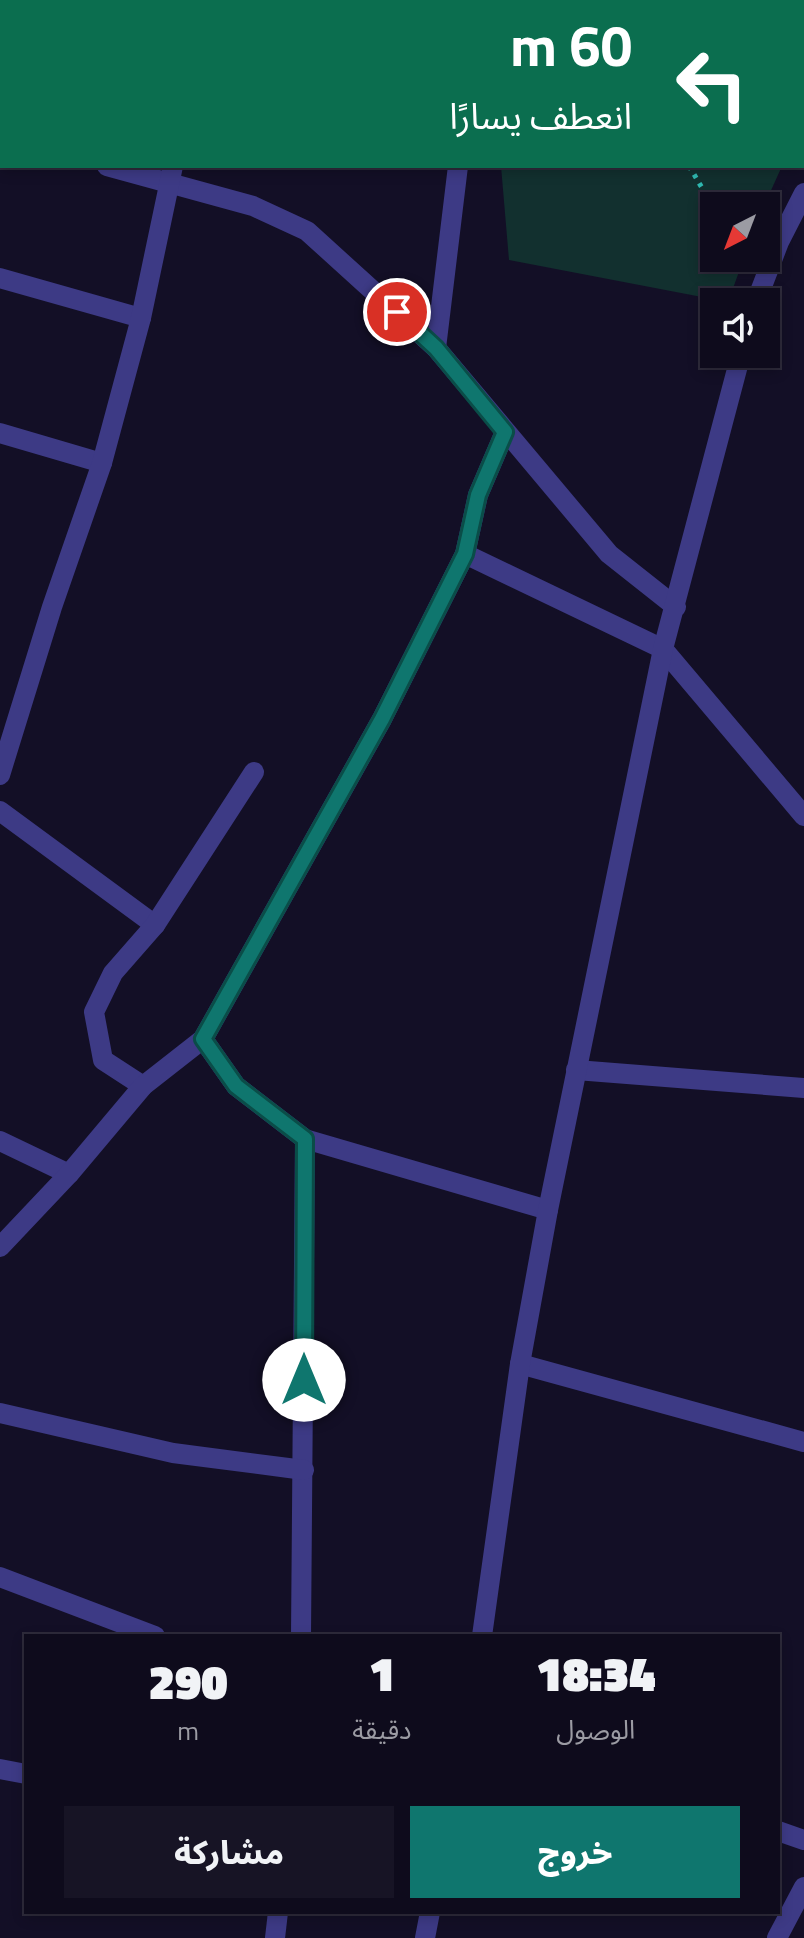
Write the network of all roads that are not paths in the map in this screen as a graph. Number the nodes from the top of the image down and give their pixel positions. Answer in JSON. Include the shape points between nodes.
{"nodes":[{"id":1,"x":123,"y":168,"type":"edge"},
{"id":2,"x":458,"y":168,"type":"edge"},
{"id":3,"x":172,"y":174,"type":"edge"},
{"id":4,"x":804,"y":193,"type":"edge"},
{"id":5,"x":0,"y":278,"type":"edge"},
{"id":6,"x":761,"y":288,"type":"edge"},
{"id":7,"x":141,"y":318,"type":"junction"},
{"id":8,"x":436,"y":348,"type":"junction"},
{"id":9,"x":737,"y":368,"type":"edge"},
{"id":10,"x":505,"y":432,"type":"junction"},
{"id":11,"x":0,"y":433,"type":"edge"},
{"id":12,"x":102,"y":463,"type":"junction"},
{"id":13,"x":465,"y":554,"type":"junction"},
{"id":14,"x":676,"y":607,"type":"junction"},
{"id":15,"x":663,"y":649,"type":"junction"},
{"id":16,"x":254,"y":772,"type":"dead end"},
{"id":17,"x":0,"y":774,"type":"edge"},
{"id":18,"x":0,"y":811,"type":"edge"},
{"id":19,"x":804,"y":816,"type":"edge"},
{"id":20,"x":155,"y":925,"type":"junction"},
{"id":21,"x":203,"y":1039,"type":"junction"},
{"id":22,"x":576,"y":1070,"type":"junction"},
{"id":23,"x":143,"y":1086,"type":"junction"},
{"id":24,"x":804,"y":1088,"type":"edge"},
{"id":25,"x":305,"y":1139,"type":"junction"},
{"id":26,"x":0,"y":1141,"type":"edge"},
{"id":27,"x":69,"y":1174,"type":"junction"},
{"id":28,"x":548,"y":1210,"type":"junction"},
{"id":29,"x":0,"y":1247,"type":"edge"},
{"id":30,"x":520,"y":1364,"type":"junction"},
{"id":31,"x":0,"y":1413,"type":"edge"},
{"id":32,"x":804,"y":1442,"type":"edge"},
{"id":33,"x":304,"y":1470,"type":"junction"},
{"id":34,"x":0,"y":1577,"type":"edge"},
{"id":35,"x":150,"y":1634,"type":"edge"},
{"id":36,"x":301,"y":1634,"type":"edge"},
{"id":37,"x":482,"y":1634,"type":"edge"},
{"id":38,"x":0,"y":1769,"type":"edge"},
{"id":39,"x":24,"y":1774,"type":"edge"},
{"id":40,"x":780,"y":1832,"type":"edge"},
{"id":41,"x":804,"y":1840,"type":"edge"},
{"id":42,"x":804,"y":1887,"type":"edge"},
{"id":43,"x":278,"y":1914,"type":"edge"},
{"id":44,"x":430,"y":1914,"type":"edge"},
{"id":45,"x":275,"y":1938,"type":"edge"},
{"id":46,"x":425,"y":1938,"type":"edge"},
{"id":47,"x":777,"y":1938,"type":"edge"}],
"edges":[{"from":1,"to":3,"type":"street"},
{"from":2,"to":8,"type":"street"},
{"from":3,"to":7,"type":"street"},
{"from":3,"to":8,"type":"street","via":[[307,231]]},
{"from":4,"to":6,"type":"street"},
{"from":5,"to":7,"type":"street"},
{"from":7,"to":12,"type":"street"},
{"from":8,"to":10,"type":"street"},
{"from":9,"to":14,"type":"street"},
{"from":10,"to":13,"type":"street","via":[[478,495]]},
{"from":10,"to":14,"type":"street","via":[[609,554]]},
{"from":11,"to":12,"type":"street"},
{"from":12,"to":17,"type":"street"},
{"from":13,"to":15,"type":"street"},
{"from":13,"to":21,"type":"street","via":[[382,719]]},
{"from":14,"to":15,"type":"street"},
{"from":15,"to":19,"type":"street"},
{"from":15,"to":22,"type":"street"},
{"from":16,"to":20,"type":"street"},
{"from":18,"to":20,"type":"street"},
{"from":20,"to":23,"type":"street","via":[[113,973],[94,1012],[103,1060]]},
{"from":21,"to":23,"type":"street"},
{"from":21,"to":25,"type":"street","via":[[236,1086]]},
{"from":22,"to":24,"type":"street"},
{"from":22,"to":28,"type":"street"},
{"from":23,"to":27,"type":"street"},
{"from":25,"to":28,"type":"street"},
{"from":25,"to":33,"type":"street"},
{"from":26,"to":27,"type":"street"},
{"from":27,"to":29,"type":"street"},
{"from":28,"to":30,"type":"street"},
{"from":30,"to":32,"type":"street"},
{"from":30,"to":37,"type":"street"},
{"from":31,"to":33,"type":"street","via":[[173,1453]]},
{"from":33,"to":36,"type":"street"},
{"from":34,"to":35,"type":"street"},
{"from":38,"to":39,"type":"street"},
{"from":40,"to":41,"type":"street"},
{"from":42,"to":47,"type":"street"},
{"from":43,"to":45,"type":"street"},
{"from":44,"to":46,"type":"street"}]}
